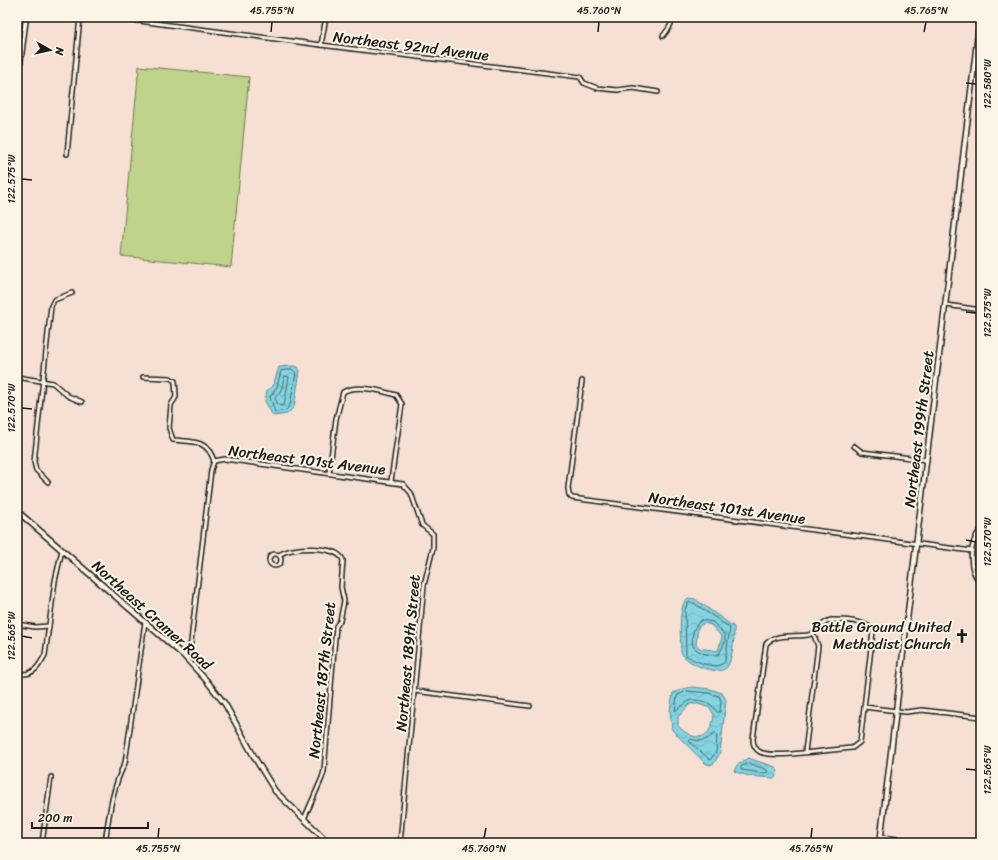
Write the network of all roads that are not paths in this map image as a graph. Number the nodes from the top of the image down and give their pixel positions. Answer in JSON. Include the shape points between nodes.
{"nodes":[{"id":1,"x":26,"y":17,"type":"edge"},
{"id":2,"x":80,"y":17,"type":"edge"},
{"id":3,"x":109,"y":17,"type":"edge"},
{"id":4,"x":326,"y":17,"type":"edge"},
{"id":5,"x":674,"y":17,"type":"edge"},
{"id":6,"x":980,"y":18,"type":"edge"},
{"id":7,"x":663,"y":36,"type":"dead end"},
{"id":8,"x":321,"y":45,"type":"junction"},
{"id":9,"x":17,"y":88,"type":"edge"},
{"id":10,"x":658,"y":92,"type":"dead end"},
{"id":11,"x":67,"y":154,"type":"dead end"},
{"id":12,"x":72,"y":293,"type":"dead end"},
{"id":13,"x":946,"y":305,"type":"junction"},
{"id":14,"x":981,"y":310,"type":"edge"},
{"id":15,"x":17,"y":377,"type":"edge"},
{"id":16,"x":143,"y":377,"type":"dead end"},
{"id":17,"x":42,"y":380,"type":"junction"},
{"id":18,"x":582,"y":381,"type":"dead end"},
{"id":19,"x":82,"y":402,"type":"dead end"},
{"id":20,"x":854,"y":446,"type":"dead end"},
{"id":21,"x":927,"y":460,"type":"junction"},
{"id":22,"x":214,"y":461,"type":"junction"},
{"id":23,"x":329,"y":473,"type":"junction"},
{"id":24,"x":48,"y":482,"type":"dead end"},
{"id":25,"x":391,"y":482,"type":"junction"},
{"id":26,"x":396,"y":482,"type":"joint"},
{"id":27,"x":17,"y":511,"type":"edge"},
{"id":28,"x":981,"y":529,"type":"edge"},
{"id":29,"x":916,"y":545,"type":"junction"},
{"id":30,"x":62,"y":550,"type":"junction"},
{"id":31,"x":972,"y":551,"type":"junction"},
{"id":32,"x":279,"y":555,"type":"junction"},
{"id":33,"x":981,"y":583,"type":"edge"},
{"id":34,"x":144,"y":622,"type":"junction"},
{"id":35,"x":17,"y":624,"type":"edge"},
{"id":36,"x":49,"y":626,"type":"junction"},
{"id":37,"x":814,"y":633,"type":"junction"},
{"id":38,"x":183,"y":655,"type":"junction"},
{"id":39,"x":21,"y":674,"type":"dead end"},
{"id":40,"x":415,"y":691,"type":"junction"},
{"id":41,"x":530,"y":706,"type":"dead end"},
{"id":42,"x":864,"y":707,"type":"junction"},
{"id":43,"x":896,"y":711,"type":"junction"},
{"id":44,"x":981,"y":717,"type":"edge"},
{"id":45,"x":805,"y":752,"type":"junction"},
{"id":46,"x":52,"y":777,"type":"dead end"},
{"id":47,"x":304,"y":819,"type":"junction"},
{"id":48,"x":881,"y":837,"type":"junction"},
{"id":49,"x":42,"y":843,"type":"edge"},
{"id":50,"x":105,"y":843,"type":"edge"},
{"id":51,"x":329,"y":843,"type":"edge"},
{"id":52,"x":400,"y":843,"type":"edge"},
{"id":53,"x":880,"y":843,"type":"edge"},
{"id":54,"x":929,"y":843,"type":"edge"}],
"edges":[{"from":1,"to":9,"type":"main road"},
{"from":2,"to":11,"type":"street"},
{"from":3,"to":8,"type":"street","name":"Northeast 92nd Avenue"},
{"from":4,"to":8,"type":"street"},
{"from":5,"to":7,"type":"street"},
{"from":6,"to":13,"type":"main road","name":"Northeast 199th Street"},
{"from":8,"to":10,"type":"street","name":"Northeast 92nd Avenue","via":[[580,77],[584,83],[597,88],[633,88]]},
{"from":12,"to":17,"type":"street","via":[[55,299],[52,303]]},
{"from":13,"to":14,"type":"street"},
{"from":13,"to":21,"type":"main road","name":"Northeast 199th Street"},
{"from":15,"to":17,"type":"street"},
{"from":16,"to":22,"type":"street","via":[[175,380],[176,397],[171,405],[170,435],[173,440],[204,444],[212,453]]},
{"from":17,"to":19,"type":"street","via":[[53,383],[68,396]]},
{"from":17,"to":24,"type":"street","via":[[34,466]]},
{"from":18,"to":29,"type":"street","name":"Northeast 101st Avenue","via":[[568,488],[569,496],[572,498]]},
{"from":20,"to":21,"type":"street","via":[[862,452]]},
{"from":21,"to":29,"type":"main road","name":"Northeast 199th Street"},
{"from":22,"to":23,"type":"street","name":"Northeast 101st Avenue","via":[[225,459]]},
{"from":22,"to":38,"type":"street","via":[[210,470],[191,642]]},
{"from":23,"to":25,"type":"street","name":"Northeast 101st Avenue"},
{"from":23,"to":25,"type":"street","via":[[339,403],[343,392],[348,389],[386,392],[396,395],[402,404]]},
{"from":25,"to":26,"type":"street","name":"Northeast 101st Avenue"},
{"from":26,"to":40,"type":"street","name":"Northeast 189th Street","via":[[404,484],[411,493],[419,520],[433,534],[434,539],[424,585]]},
{"from":27,"to":30,"type":"main road","name":"Northeast Cramer Road"},
{"from":28,"to":31,"type":"street"},
{"from":29,"to":31,"type":"street","name":"Northeast 101st Avenue"},
{"from":29,"to":43,"type":"main road","name":"Northeast 199th Street"},
{"from":30,"to":34,"type":"main road","name":"Northeast Cramer Road"},
{"from":30,"to":36,"type":"street"},
{"from":31,"to":33,"type":"street","via":[[973,572]]},
{"from":32,"to":32,"type":"street","via":[[270,556],[269,561],[272,565],[281,564],[282,559]]},
{"from":32,"to":47,"type":"street","name":"Northeast 187th Street","via":[[296,549],[312,548],[335,553],[343,560],[341,587],[344,601],[340,621],[336,626],[324,771]]},
{"from":34,"to":38,"type":"main road","name":"Northeast Cramer Road"},
{"from":34,"to":50,"type":"street","via":[[125,763],[112,796]]},
{"from":35,"to":36,"type":"street"},
{"from":36,"to":39,"type":"street","via":[[47,648],[41,663],[32,673]]},
{"from":37,"to":42,"type":"street","via":[[831,620],[864,624],[873,631]]},
{"from":37,"to":45,"type":"street","via":[[818,646]]},
{"from":37,"to":45,"type":"street","via":[[774,638],[766,644],[753,739],[756,749],[767,754]]},
{"from":38,"to":47,"type":"main road","name":"Northeast Cramer Road","via":[[225,704],[276,791]]},
{"from":40,"to":41,"type":"street"},
{"from":40,"to":52,"type":"street","name":"Northeast 189th Street"},
{"from":42,"to":43,"type":"street"},
{"from":42,"to":45,"type":"street","via":[[861,738],[858,744],[852,748]]},
{"from":43,"to":44,"type":"street","via":[[922,710]]},
{"from":43,"to":48,"type":"main road","name":"Northeast 199th Street"},
{"from":46,"to":49,"type":"street"},
{"from":47,"to":51,"type":"main road","name":"Northeast Cramer Road"},
{"from":48,"to":53,"type":"main road","name":"Northeast 199th Street"},
{"from":48,"to":54,"type":"street"}]}
